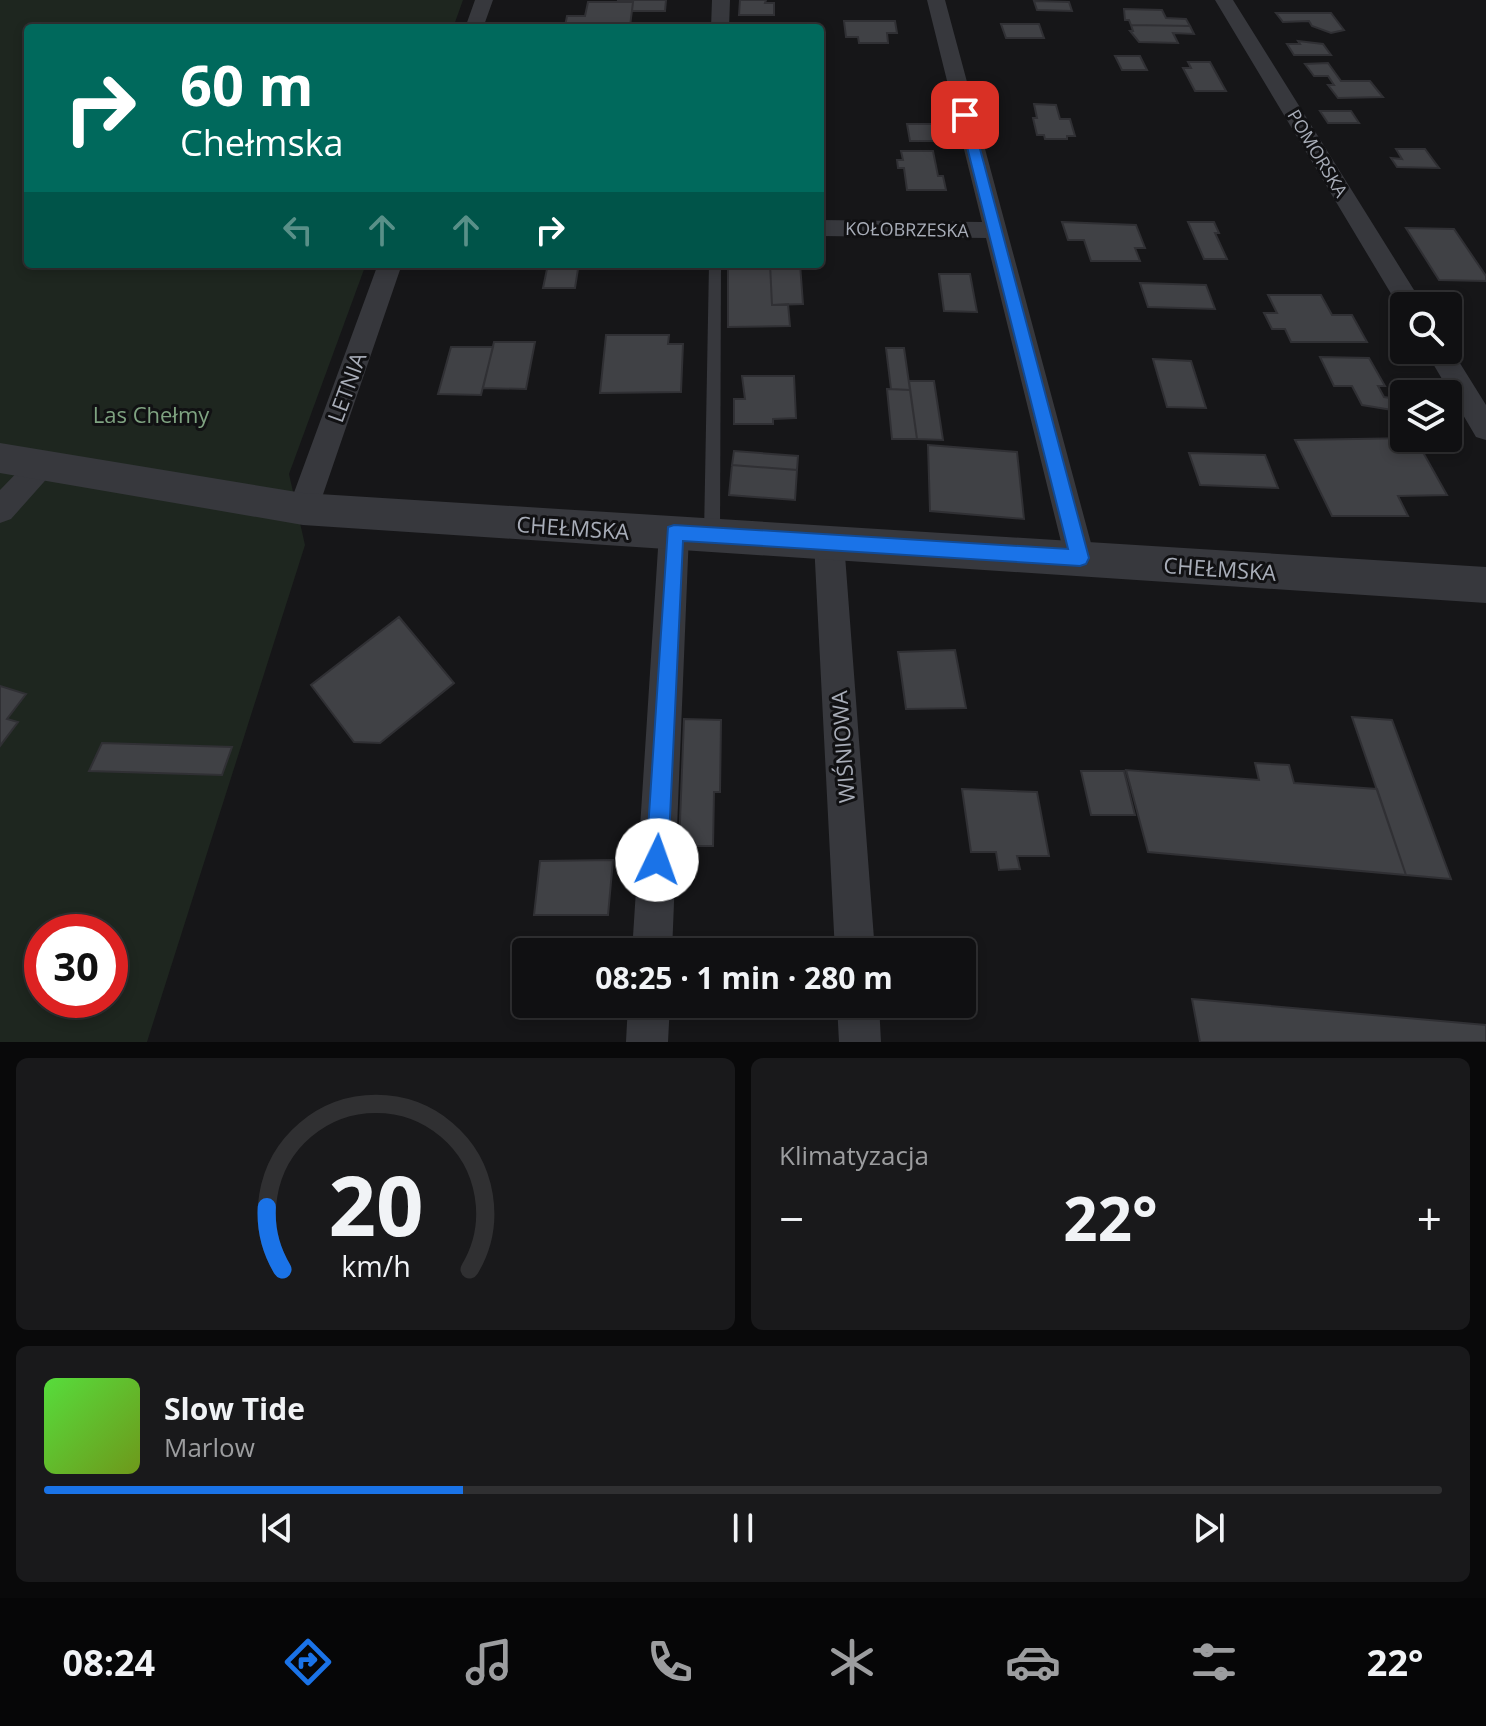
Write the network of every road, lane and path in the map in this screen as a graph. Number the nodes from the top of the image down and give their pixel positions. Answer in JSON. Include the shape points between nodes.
{"nodes":[{"id":1,"x":484,"y":0,"type":"edge"},
{"id":2,"x":721,"y":0,"type":"edge"},
{"id":3,"x":936,"y":0,"type":"edge"},
{"id":4,"x":1224,"y":0,"type":"edge"},
{"id":5,"x":475,"y":24,"type":"edge"},
{"id":6,"x":720,"y":24,"type":"edge"},
{"id":7,"x":824,"y":228,"type":"edge"},
{"id":8,"x":995,"y":230,"type":"junction"},
{"id":9,"x":389,"y":268,"type":"edge"},
{"id":10,"x":715,"y":268,"type":"edge"},
{"id":11,"x":1402,"y":292,"type":"edge"},
{"id":12,"x":1447,"y":364,"type":"edge"},
{"id":13,"x":1486,"y":429,"type":"edge"},
{"id":14,"x":0,"y":458,"type":"edge"},
{"id":15,"x":41,"y":466,"type":"junction"},
{"id":16,"x":303,"y":509,"type":"junction"},
{"id":17,"x":0,"y":510,"type":"edge"},
{"id":18,"x":693,"y":534,"type":"junction"},
{"id":19,"x":829,"y":542,"type":"junction"},
{"id":20,"x":1080,"y":558,"type":"junction"},
{"id":21,"x":1486,"y":585,"type":"edge"},
{"id":22,"x":653,"y":938,"type":"edge"},
{"id":23,"x":854,"y":938,"type":"edge"},
{"id":24,"x":648,"y":1018,"type":"edge"},
{"id":25,"x":859,"y":1018,"type":"edge"},
{"id":26,"x":647,"y":1042,"type":"edge"},
{"id":27,"x":860,"y":1042,"type":"edge"}],
"edges":[{"from":1,"to":5,"type":"street"},
{"from":2,"to":6,"type":"street"},
{"from":3,"to":8,"type":"street"},
{"from":4,"to":11,"type":"street","name":"POMORSKA"},
{"from":7,"to":8,"type":"street","name":"KOŁOBRZESKA"},
{"from":8,"to":20,"type":"street"},
{"from":9,"to":16,"type":"street","name":"LETNIA"},
{"from":10,"to":18,"type":"lane"},
{"from":12,"to":13,"type":"street"},
{"from":14,"to":15,"type":"street","name":"CHEŁMSKA"},
{"from":15,"to":16,"type":"street","name":"CHEŁMSKA"},
{"from":15,"to":17,"type":"street"},
{"from":16,"to":18,"type":"street","name":"CHEŁMSKA"},
{"from":18,"to":19,"type":"street","name":"CHEŁMSKA"},
{"from":18,"to":22,"type":"street"},
{"from":19,"to":20,"type":"street","name":"CHEŁMSKA"},
{"from":19,"to":23,"type":"street","name":"WIŚNIOWA"},
{"from":20,"to":21,"type":"street","name":"CHEŁMSKA"},
{"from":24,"to":26,"type":"street"},
{"from":25,"to":27,"type":"street"}]}
